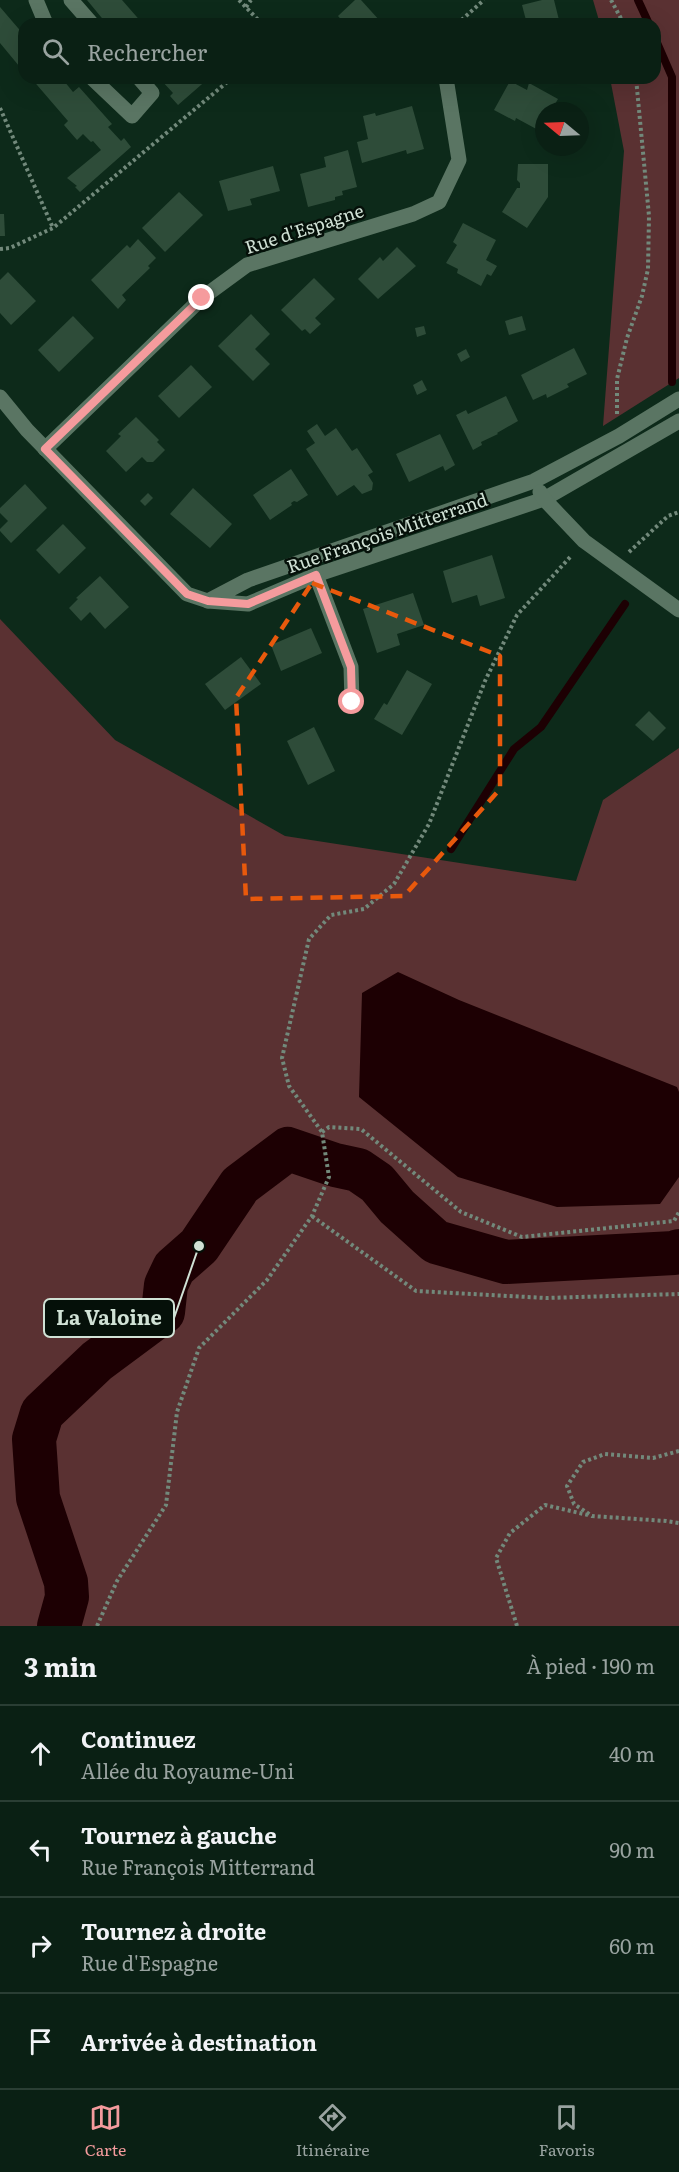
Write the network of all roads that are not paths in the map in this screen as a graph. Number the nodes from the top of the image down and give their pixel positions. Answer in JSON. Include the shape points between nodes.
{"nodes":[{"id":1,"x":36,"y":0,"type":"edge"},
{"id":2,"x":71,"y":0,"type":"edge"},
{"id":3,"x":44,"y":18,"type":"edge"},
{"id":4,"x":87,"y":18,"type":"edge"},
{"id":5,"x":98,"y":84,"type":"edge"},
{"id":6,"x":144,"y":84,"type":"edge"},
{"id":7,"x":447,"y":84,"type":"edge"},
{"id":8,"x":0,"y":397,"type":"edge"},
{"id":9,"x":679,"y":399,"type":"edge"},
{"id":10,"x":679,"y":421,"type":"edge"},
{"id":11,"x":45,"y":449,"type":"junction"},
{"id":12,"x":534,"y":480,"type":"junction"},
{"id":13,"x":544,"y":499,"type":"junction"},
{"id":14,"x":316,"y":575,"type":"junction"},
{"id":15,"x":208,"y":601,"type":"junction"},
{"id":16,"x":679,"y":610,"type":"edge"},
{"id":17,"x":352,"y":702,"type":"dead end"}],
"edges":[{"from":1,"to":3,"type":"street"},
{"from":2,"to":4,"type":"street"},
{"from":5,"to":6,"type":"street","via":[[132,116],[152,93]]},
{"from":7,"to":11,"type":"street","name":"Rue d'Espagne","via":[[459,160],[439,202],[413,214],[247,265],[202,298]]},
{"from":8,"to":11,"type":"street","name":"Rue François Mitterrand"},
{"from":9,"to":12,"type":"street","name":"Rue François Mitterrand","via":[[619,436]]},
{"from":10,"to":13,"type":"street","name":"Rue François Mitterrand"},
{"from":11,"to":15,"type":"street","name":"Rue François Mitterrand","via":[[187,594]]},
{"from":12,"to":13,"type":"street"},
{"from":12,"to":15,"type":"street","name":"Rue François Mitterrand","via":[[248,580]]},
{"from":13,"to":14,"type":"street","name":"Rue François Mitterrand"},
{"from":13,"to":16,"type":"street","via":[[584,541]]},
{"from":14,"to":15,"type":"street","name":"Rue François Mitterrand","via":[[248,604]]},
{"from":14,"to":17,"type":"street","via":[[351,667]]}]}
